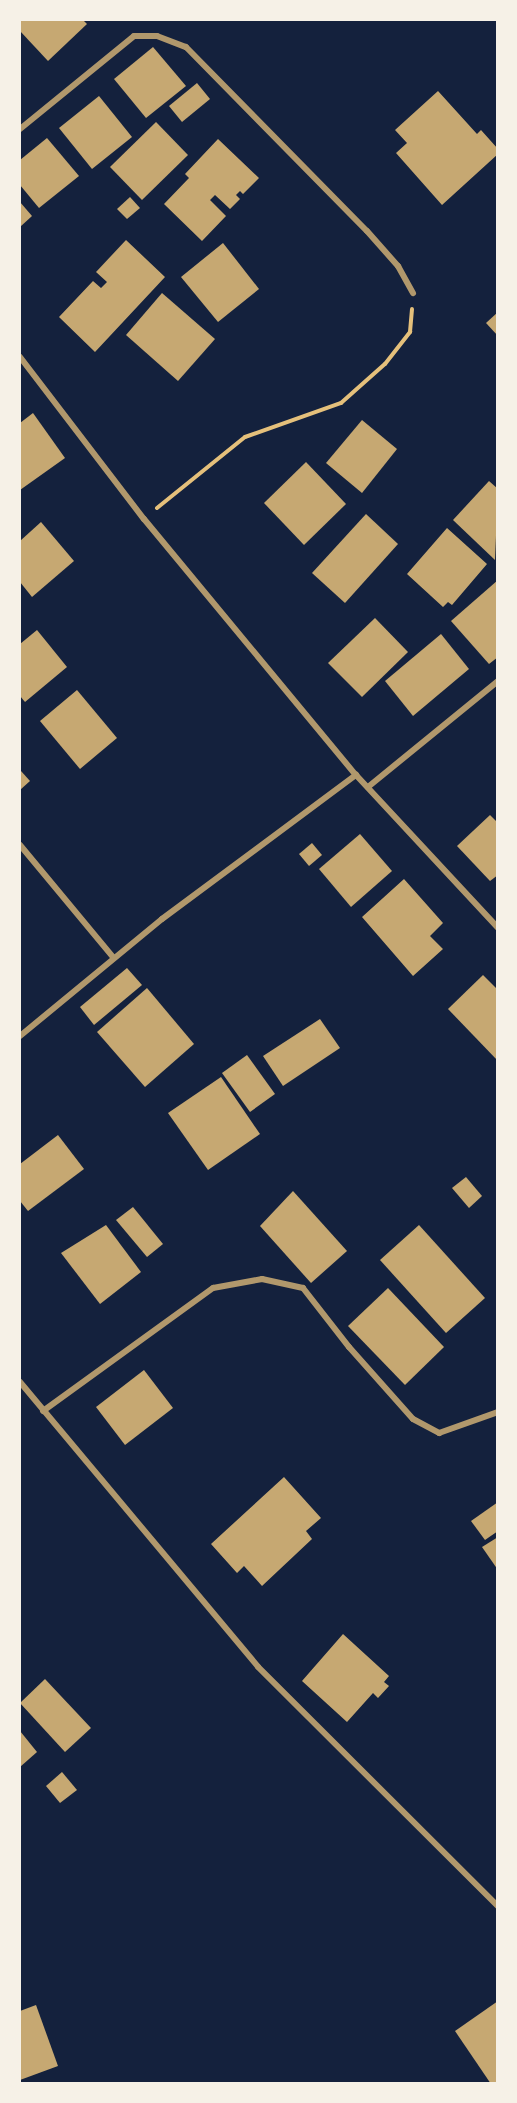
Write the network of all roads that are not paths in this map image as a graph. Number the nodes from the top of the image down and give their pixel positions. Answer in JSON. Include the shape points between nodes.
{"nodes":[{"id":1,"x":20,"y":129,"type":"edge"},
{"id":2,"x":413,"y":293,"type":"road end"},
{"id":3,"x":20,"y":357,"type":"edge"},
{"id":4,"x":498,"y":681,"type":"edge"},
{"id":5,"x":356,"y":775,"type":"junction"},
{"id":6,"x":368,"y":787,"type":"junction"},
{"id":7,"x":20,"y":845,"type":"edge"},
{"id":8,"x":498,"y":928,"type":"edge"},
{"id":9,"x":113,"y":957,"type":"junction"},
{"id":10,"x":20,"y":1036,"type":"edge"},
{"id":11,"x":20,"y":1382,"type":"edge"},
{"id":12,"x":43,"y":1411,"type":"junction"},
{"id":13,"x":498,"y":1412,"type":"edge"},
{"id":14,"x":498,"y":1906,"type":"edge"}],
"edges":[{"from":1,"to":2,"type":"street","via":[[134,36],[157,36],[186,47],[367,231],[398,266]]},
{"from":3,"to":5,"type":"street","via":[[144,519]]},
{"from":4,"to":6,"type":"street"},
{"from":5,"to":6,"type":"street"},
{"from":5,"to":9,"type":"street"},
{"from":6,"to":8,"type":"street"},
{"from":7,"to":9,"type":"street"},
{"from":9,"to":10,"type":"street"},
{"from":11,"to":12,"type":"street"},
{"from":12,"to":13,"type":"street","via":[[213,1288],[262,1279],[303,1288],[413,1419],[439,1433]]},
{"from":12,"to":14,"type":"street","via":[[258,1667]]}]}
